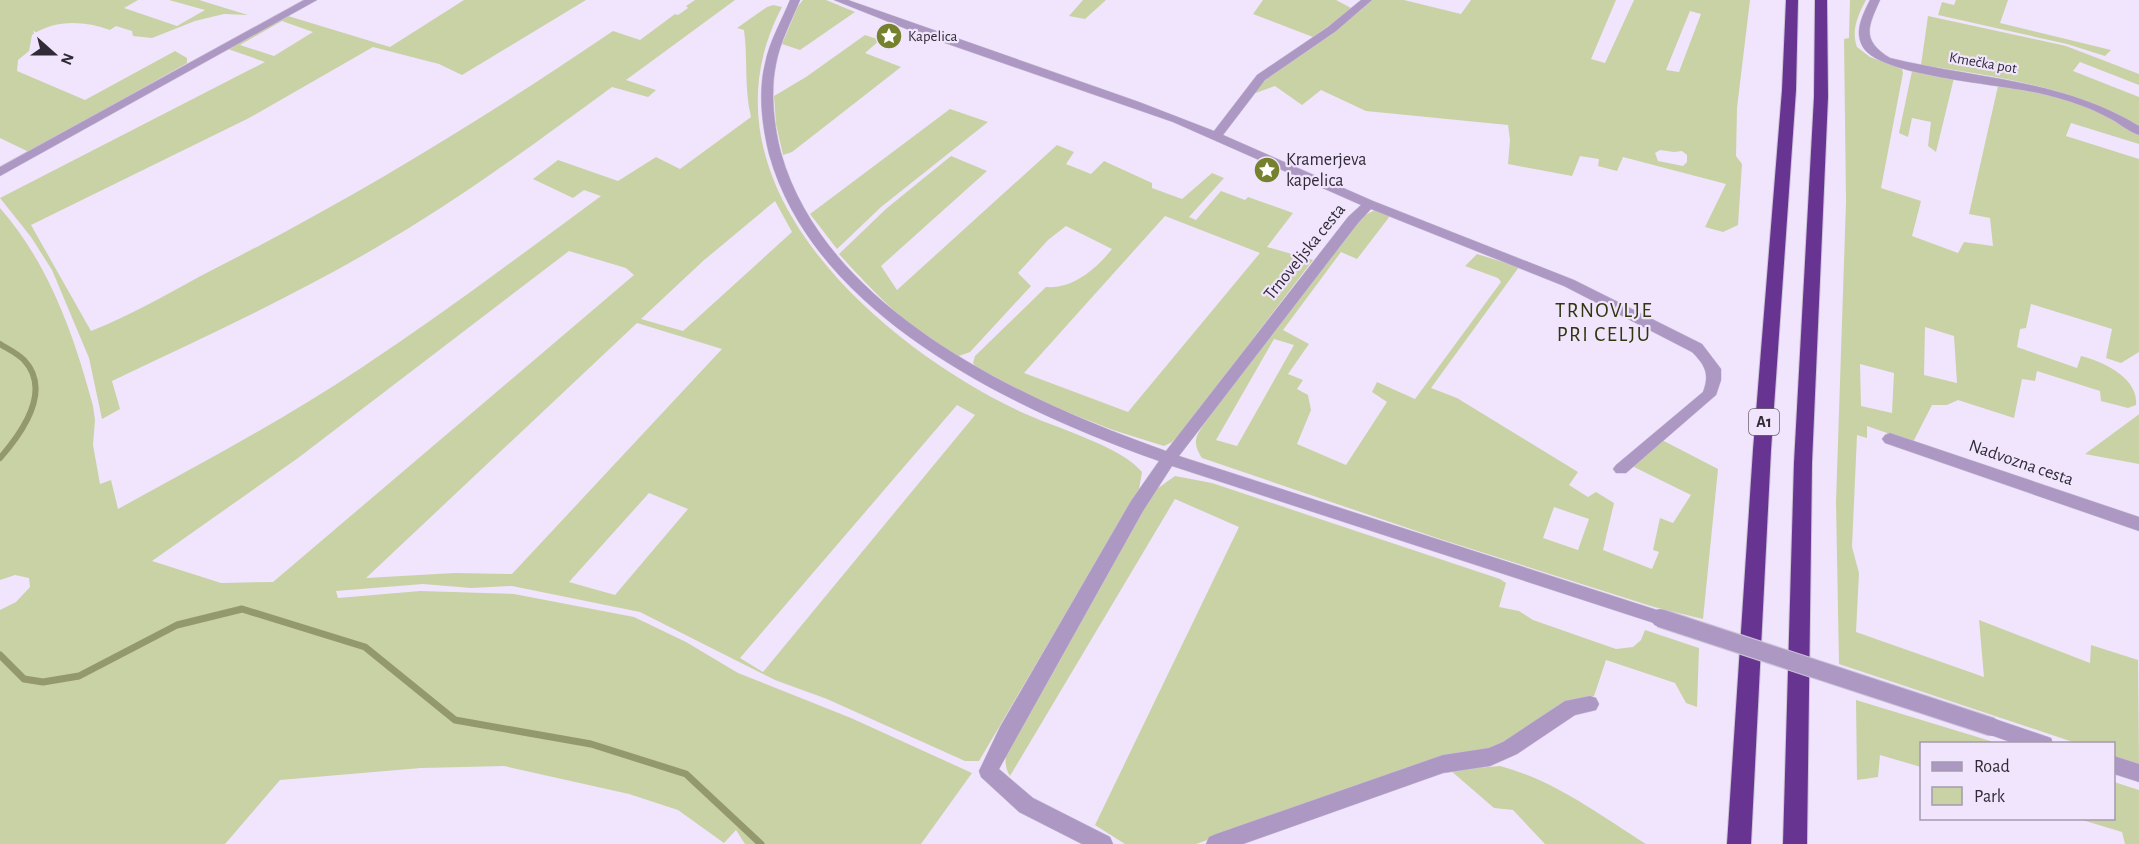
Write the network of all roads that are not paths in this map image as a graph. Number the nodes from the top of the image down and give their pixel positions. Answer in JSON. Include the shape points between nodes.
{"nodes":[{"id":1,"x":312,"y":0,"type":"edge"},
{"id":2,"x":795,"y":0,"type":"edge"},
{"id":3,"x":839,"y":0,"type":"edge"},
{"id":4,"x":1367,"y":0,"type":"edge"},
{"id":5,"x":1792,"y":0,"type":"edge"},
{"id":6,"x":1821,"y":0,"type":"edge"},
{"id":7,"x":1875,"y":0,"type":"edge"},
{"id":8,"x":2139,"y":131,"type":"edge"},
{"id":9,"x":1216,"y":136,"type":"junction"},
{"id":10,"x":0,"y":172,"type":"edge"},
{"id":11,"x":1369,"y":204,"type":"junction"},
{"id":12,"x":1890,"y":439,"type":"dead end"},
{"id":13,"x":1170,"y":457,"type":"junction"},
{"id":14,"x":1621,"y":469,"type":"dead end"},
{"id":15,"x":2139,"y":524,"type":"edge"},
{"id":16,"x":1590,"y":704,"type":"dead end"},
{"id":17,"x":2038,"y":742,"type":"edge"},
{"id":18,"x":2115,"y":765,"type":"edge"},
{"id":19,"x":2139,"y":773,"type":"edge"},
{"id":20,"x":1103,"y":844,"type":"edge"},
{"id":21,"x":1216,"y":844,"type":"edge"},
{"id":22,"x":1739,"y":844,"type":"edge"},
{"id":23,"x":1796,"y":844,"type":"edge"}],
"edges":[{"from":1,"to":10,"type":"street"},
{"from":2,"to":13,"type":"street","via":[[776,39],[768,79],[769,135],[777,171],[791,200],[838,268],[874,303],[963,367],[1015,396],[1096,432]]},
{"from":3,"to":9,"type":"street","name":"Trnoveljska cesta","via":[[918,32],[1054,76]]},
{"from":4,"to":9,"type":"street","via":[[1268,71],[1251,87]]},
{"from":5,"to":22,"type":"highway","number":"A1"},
{"from":6,"to":23,"type":"highway","number":"A1","via":[[1821,97],[1803,463]]},
{"from":7,"to":8,"type":"street","name":"Kmečka pot","via":[[1865,21],[1864,43],[1886,60],[2066,95]]},
{"from":9,"to":11,"type":"street","name":"Trnoveljska cesta"},
{"from":11,"to":13,"type":"street","name":"Trnoveljska cesta"},
{"from":11,"to":14,"type":"street","via":[[1569,283],[1697,348],[1713,365],[1715,380],[1708,396]]},
{"from":12,"to":15,"type":"street","name":"Nadvozna cesta"},
{"from":13,"to":17,"type":"street","bridge":true,"via":[[1480,562]]},
{"from":13,"to":20,"type":"street","name":"Trnoveljska cesta","via":[[1131,516],[988,771],[1026,805]]},
{"from":16,"to":21,"type":"street","via":[[1571,707],[1510,748],[1490,756],[1443,764]]},
{"from":18,"to":19,"type":"street"}]}
